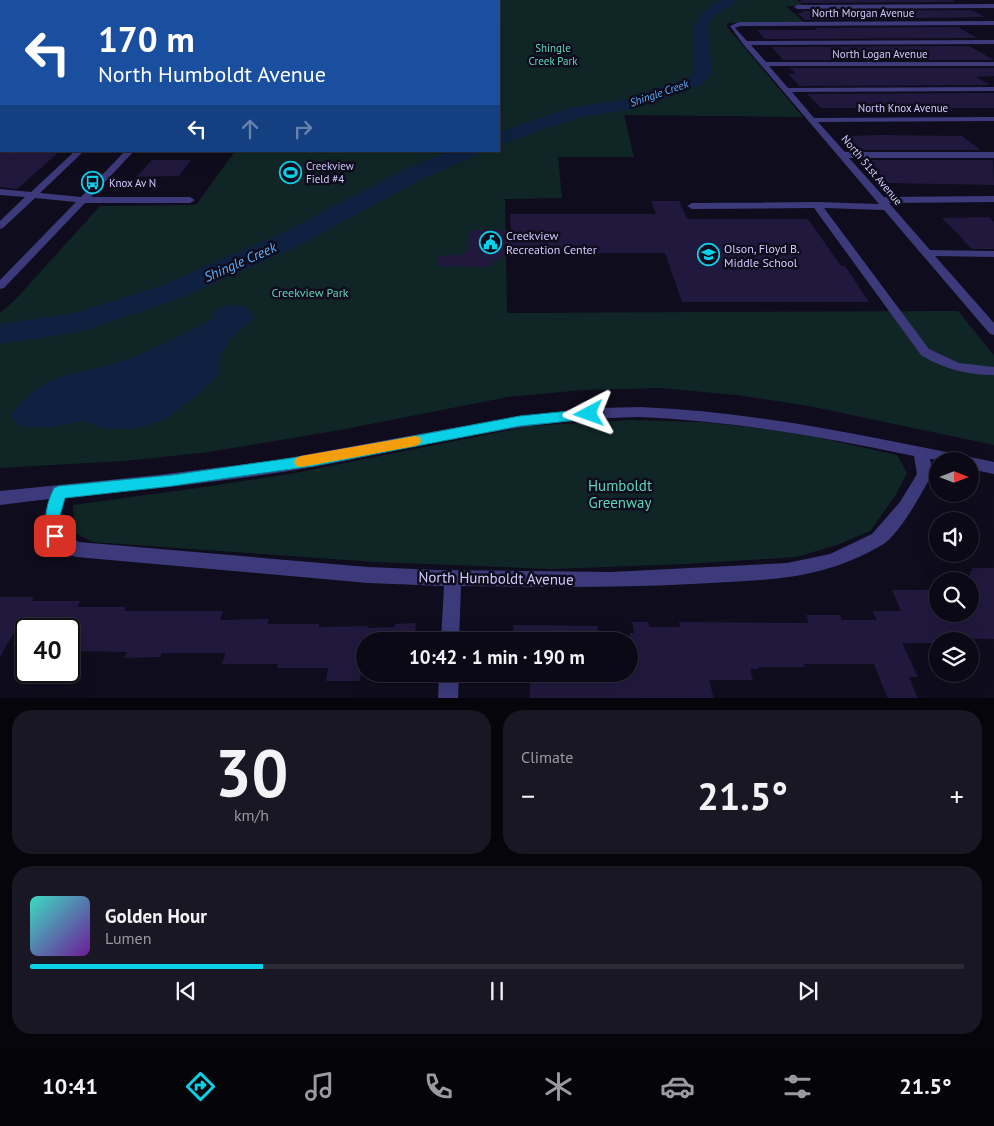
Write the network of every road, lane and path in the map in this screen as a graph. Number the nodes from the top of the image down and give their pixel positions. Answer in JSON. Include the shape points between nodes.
{"nodes":[{"id":1,"x":925,"y":0,"type":"edge"},
{"id":2,"x":936,"y":6,"type":"junction"},
{"id":3,"x":994,"y":6,"type":"edge"},
{"id":4,"x":797,"y":7,"type":"dead end"},
{"id":5,"x":944,"y":11,"type":"dead end"},
{"id":6,"x":953,"y":16,"type":"dead end"},
{"id":7,"x":966,"y":23,"type":"junction"},
{"id":8,"x":994,"y":23,"type":"edge"},
{"id":9,"x":733,"y":25,"type":"joint"},
{"id":10,"x":979,"y":30,"type":"dead end"},
{"id":11,"x":986,"y":35,"type":"dead end"},
{"id":12,"x":994,"y":40,"type":"edge"},
{"id":13,"x":746,"y":43,"type":"junction"},
{"id":14,"x":766,"y":64,"type":"junction"},
{"id":15,"x":994,"y":64,"type":"edge"},
{"id":16,"x":994,"y":89,"type":"edge"},
{"id":17,"x":786,"y":90,"type":"junction"},
{"id":18,"x":994,"y":119,"type":"edge"},
{"id":19,"x":813,"y":120,"type":"junction"},
{"id":20,"x":79,"y":152,"type":"edge"},
{"id":21,"x":129,"y":152,"type":"edge"},
{"id":22,"x":843,"y":155,"type":"junction"},
{"id":23,"x":994,"y":155,"type":"edge"},
{"id":24,"x":0,"y":192,"type":"edge"},
{"id":25,"x":32,"y":196,"type":"junction"},
{"id":26,"x":994,"y":199,"type":"edge"},
{"id":27,"x":83,"y":200,"type":"junction"},
{"id":28,"x":190,"y":200,"type":"dead end"},
{"id":29,"x":884,"y":203,"type":"junction"},
{"id":30,"x":817,"y":205,"type":"junction"},
{"id":31,"x":692,"y":206,"type":"dead end"},
{"id":32,"x":0,"y":226,"type":"edge"},
{"id":33,"x":927,"y":253,"type":"junction"},
{"id":34,"x":994,"y":254,"type":"edge"},
{"id":35,"x":0,"y":286,"type":"edge"},
{"id":36,"x":992,"y":328,"type":"edge"},
{"id":37,"x":994,"y":371,"type":"edge"},
{"id":38,"x":921,"y":452,"type":"junction"},
{"id":39,"x":929,"y":454,"type":"edge"},
{"id":40,"x":979,"y":465,"type":"edge"},
{"id":41,"x":994,"y":468,"type":"edge"},
{"id":42,"x":59,"y":492,"type":"junction"},
{"id":43,"x":0,"y":498,"type":"edge"},
{"id":44,"x":453,"y":578,"type":"junction"},
{"id":45,"x":450,"y":632,"type":"edge"},
{"id":46,"x":449,"y":682,"type":"edge"},
{"id":47,"x":448,"y":698,"type":"edge"}],
"edges":[{"from":1,"to":2,"type":"street"},
{"from":2,"to":3,"type":"street"},
{"from":2,"to":4,"type":"street"},
{"from":2,"to":5,"type":"street"},
{"from":6,"to":7,"type":"street"},
{"from":7,"to":8,"type":"street","name":"North Morgan Avenue"},
{"from":7,"to":9,"type":"street","name":"North Morgan Avenue"},
{"from":7,"to":10,"type":"street"},
{"from":9,"to":13,"type":"street","name":"North 51st Avenue"},
{"from":11,"to":12,"type":"street"},
{"from":12,"to":13,"type":"street"},
{"from":13,"to":14,"type":"street","name":"North 51st Avenue"},
{"from":14,"to":15,"type":"street","name":"North Logan Avenue"},
{"from":14,"to":17,"type":"street","name":"North 51st Avenue"},
{"from":16,"to":17,"type":"street"},
{"from":17,"to":19,"type":"street","name":"North 51st Avenue"},
{"from":18,"to":19,"type":"street","name":"North Knox Avenue"},
{"from":19,"to":22,"type":"street","name":"North 51st Avenue"},
{"from":20,"to":25,"type":"street"},
{"from":21,"to":27,"type":"street"},
{"from":22,"to":23,"type":"street"},
{"from":22,"to":29,"type":"street","name":"North 51st Avenue"},
{"from":24,"to":25,"type":"street"},
{"from":25,"to":27,"type":"street"},
{"from":25,"to":32,"type":"street"},
{"from":26,"to":29,"type":"street"},
{"from":27,"to":28,"type":"street"},
{"from":27,"to":35,"type":"street"},
{"from":29,"to":30,"type":"street"},
{"from":29,"to":33,"type":"street","name":"North 51st Avenue"},
{"from":30,"to":31,"type":"street"},
{"from":30,"to":37,"type":"street","via":[[925,352],[961,370]]},
{"from":33,"to":34,"type":"street"},
{"from":33,"to":36,"type":"street","name":"North 51st Avenue"},
{"from":38,"to":39,"type":"street"},
{"from":38,"to":42,"type":"street","via":[[796,428],[706,416],[639,412],[572,415],[520,421],[313,460]]},
{"from":38,"to":44,"type":"street","name":"North Humboldt Avenue","via":[[925,474],[906,507],[878,539],[832,561],[787,571],[611,580]]},
{"from":40,"to":41,"type":"street"},
{"from":42,"to":43,"type":"street"},
{"from":42,"to":44,"type":"street","name":"North Humboldt Avenue","via":[[52,519],[55,536],[76,549],[368,575]]},
{"from":44,"to":45,"type":"street"},
{"from":46,"to":47,"type":"street"}]}
